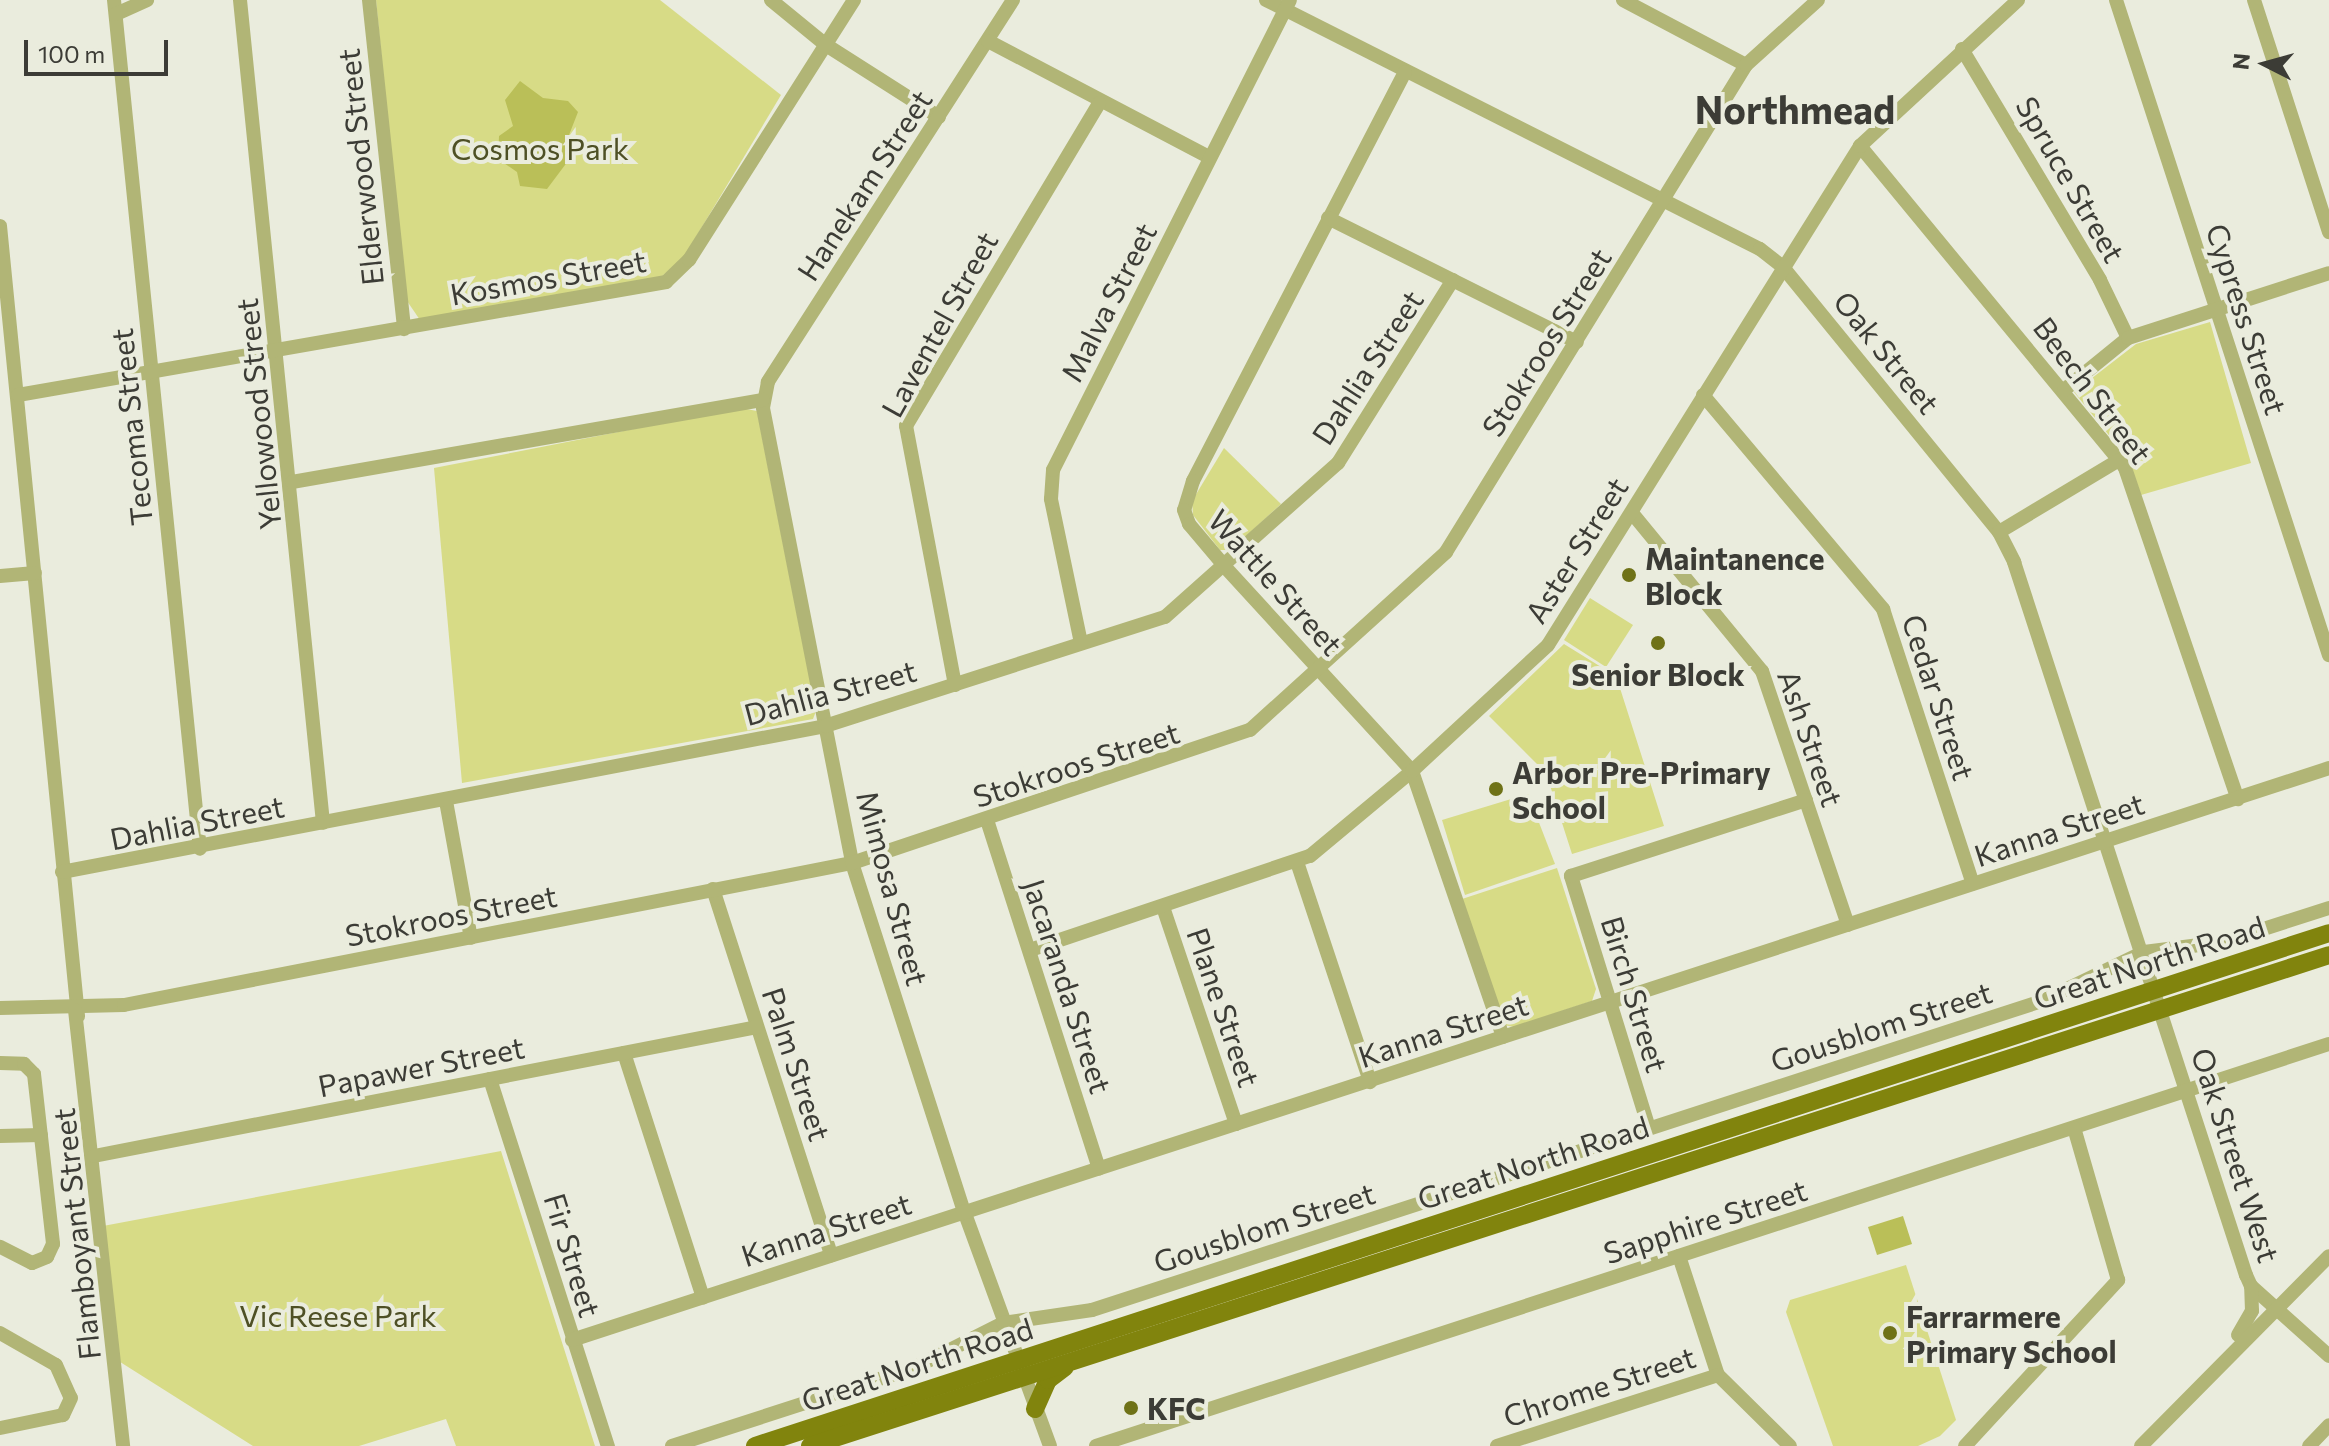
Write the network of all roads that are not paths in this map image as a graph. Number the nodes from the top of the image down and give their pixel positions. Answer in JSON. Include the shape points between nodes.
{"nodes":[{"id":1,"x":147,"y":0,"type":"edge"},
{"id":2,"x":240,"y":0,"type":"edge"},
{"id":3,"x":369,"y":0,"type":"edge"},
{"id":4,"x":771,"y":0,"type":"edge"},
{"id":5,"x":854,"y":0,"type":"edge"},
{"id":6,"x":1013,"y":0,"type":"edge"},
{"id":7,"x":1266,"y":0,"type":"edge"},
{"id":8,"x":1623,"y":0,"type":"edge"},
{"id":9,"x":1818,"y":0,"type":"edge"},
{"id":10,"x":2018,"y":0,"type":"edge"},
{"id":11,"x":2116,"y":0,"type":"edge"},
{"id":12,"x":2254,"y":0,"type":"edge"},
{"id":13,"x":1288,"y":5,"type":"edge"},
{"id":14,"x":115,"y":7,"type":"edge"},
{"id":15,"x":988,"y":41,"type":"junction"},
{"id":16,"x":826,"y":45,"type":"junction"},
{"id":17,"x":1962,"y":49,"type":"junction"},
{"id":18,"x":1746,"y":65,"type":"junction"},
{"id":19,"x":1405,"y":72,"type":"junction"},
{"id":20,"x":1099,"y":103,"type":"junction"},
{"id":21,"x":939,"y":117,"type":"junction"},
{"id":22,"x":1860,"y":146,"type":"junction"},
{"id":23,"x":1209,"y":157,"type":"junction"},
{"id":24,"x":1664,"y":200,"type":"junction"},
{"id":25,"x":1328,"y":218,"type":"junction"},
{"id":26,"x":0,"y":226,"type":"edge"},
{"id":27,"x":2329,"y":232,"type":"edge"},
{"id":28,"x":1782,"y":266,"type":"junction"},
{"id":29,"x":2329,"y":273,"type":"edge"},
{"id":30,"x":1453,"y":280,"type":"junction"},
{"id":31,"x":2216,"y":310,"type":"junction"},
{"id":32,"x":404,"y":329,"type":"junction"},
{"id":33,"x":2128,"y":338,"type":"junction"},
{"id":34,"x":1577,"y":342,"type":"junction"},
{"id":35,"x":278,"y":349,"type":"junction"},
{"id":36,"x":152,"y":371,"type":"junction"},
{"id":37,"x":2064,"y":390,"type":"junction"},
{"id":38,"x":18,"y":395,"type":"junction"},
{"id":39,"x":1703,"y":395,"type":"junction"},
{"id":40,"x":763,"y":400,"type":"junction"},
{"id":41,"x":2119,"y":460,"type":"junction"},
{"id":42,"x":292,"y":482,"type":"junction"},
{"id":43,"x":1632,"y":513,"type":"junction"},
{"id":44,"x":1999,"y":532,"type":"junction"},
{"id":45,"x":1226,"y":568,"type":"junction"},
{"id":46,"x":35,"y":573,"type":"junction"},
{"id":47,"x":0,"y":576,"type":"edge"},
{"id":48,"x":1081,"y":643,"type":"junction"},
{"id":49,"x":2329,"y":655,"type":"edge"},
{"id":50,"x":1320,"y":670,"type":"junction"},
{"id":51,"x":955,"y":685,"type":"junction"},
{"id":52,"x":825,"y":726,"type":"junction"},
{"id":53,"x":2329,"y":768,"type":"edge"},
{"id":54,"x":1412,"y":771,"type":"junction"},
{"id":55,"x":2238,"y":799,"type":"junction"},
{"id":56,"x":1806,"y":800,"type":"junction"},
{"id":57,"x":446,"y":801,"type":"junction"},
{"id":58,"x":987,"y":820,"type":"junction"},
{"id":59,"x":323,"y":823,"type":"junction"},
{"id":60,"x":2106,"y":842,"type":"junction"},
{"id":61,"x":200,"y":849,"type":"junction"},
{"id":62,"x":1297,"y":862,"type":"junction"},
{"id":63,"x":852,"y":863,"type":"junction"},
{"id":64,"x":64,"y":868,"type":"junction"},
{"id":65,"x":1973,"y":884,"type":"junction"},
{"id":66,"x":713,"y":889,"type":"junction"},
{"id":67,"x":1163,"y":907,"type":"junction"},
{"id":68,"x":2329,"y":908,"type":"edge"},
{"id":69,"x":1848,"y":925,"type":"junction"},
{"id":70,"x":2329,"y":933,"type":"edge"},
{"id":71,"x":471,"y":938,"type":"junction"},
{"id":72,"x":1030,"y":950,"type":"junction"},
{"id":73,"x":2144,"y":952,"type":"junction"},
{"id":74,"x":2329,"y":955,"type":"edge"},
{"id":75,"x":2158,"y":1000,"type":"junction"},
{"id":76,"x":1611,"y":1003,"type":"junction"},
{"id":77,"x":0,"y":1008,"type":"edge"},
{"id":78,"x":78,"y":1011,"type":"junction"},
{"id":79,"x":757,"y":1027,"type":"junction"},
{"id":80,"x":1503,"y":1037,"type":"junction"},
{"id":81,"x":2329,"y":1044,"type":"edge"},
{"id":82,"x":624,"y":1053,"type":"junction"},
{"id":83,"x":0,"y":1063,"type":"edge"},
{"id":84,"x":490,"y":1079,"type":"junction"},
{"id":85,"x":1370,"y":1082,"type":"junction"},
{"id":86,"x":2187,"y":1091,"type":"junction"},
{"id":87,"x":1236,"y":1124,"type":"junction"},
{"id":88,"x":1649,"y":1128,"type":"junction"},
{"id":89,"x":2074,"y":1128,"type":"junction"},
{"id":90,"x":41,"y":1135,"type":"junction"},
{"id":91,"x":0,"y":1136,"type":"edge"},
{"id":92,"x":94,"y":1156,"type":"junction"},
{"id":93,"x":1099,"y":1168,"type":"junction"},
{"id":94,"x":964,"y":1211,"type":"junction"},
{"id":95,"x":1444,"y":1231,"type":"junction"},
{"id":96,"x":0,"y":1247,"type":"edge"},
{"id":97,"x":831,"y":1255,"type":"junction"},
{"id":98,"x":1679,"y":1256,"type":"junction"},
{"id":99,"x":2329,"y":1256,"type":"edge"},
{"id":100,"x":2251,"y":1286,"type":"junction"},
{"id":101,"x":703,"y":1298,"type":"junction"},
{"id":102,"x":2277,"y":1307,"type":"junction"},
{"id":103,"x":1003,"y":1323,"type":"junction"},
{"id":104,"x":0,"y":1333,"type":"edge"},
{"id":105,"x":572,"y":1340,"type":"junction"},
{"id":106,"x":2329,"y":1356,"type":"edge"},
{"id":107,"x":1073,"y":1360,"type":"junction"},
{"id":108,"x":1019,"y":1370,"type":"junction"},
{"id":109,"x":2209,"y":1374,"type":"junction"},
{"id":110,"x":1718,"y":1375,"type":"junction"},
{"id":111,"x":1035,"y":1409,"type":"junction"},
{"id":112,"x":2329,"y":1425,"type":"edge"},
{"id":113,"x":0,"y":1428,"type":"edge"},
{"id":114,"x":1541,"y":1439,"type":"edge"},
{"id":115,"x":123,"y":1446,"type":"edge"},
{"id":116,"x":608,"y":1446,"type":"edge"},
{"id":117,"x":672,"y":1446,"type":"edge"},
{"id":118,"x":755,"y":1446,"type":"edge"},
{"id":119,"x":810,"y":1446,"type":"edge"},
{"id":120,"x":1050,"y":1446,"type":"edge"},
{"id":121,"x":1096,"y":1446,"type":"edge"},
{"id":122,"x":1497,"y":1446,"type":"edge"},
{"id":123,"x":1790,"y":1446,"type":"edge"},
{"id":124,"x":1965,"y":1446,"type":"edge"},
{"id":125,"x":2141,"y":1446,"type":"edge"},
{"id":126,"x":2309,"y":1446,"type":"edge"}],
"edges":[{"from":1,"to":14,"type":"street"},
{"from":2,"to":35,"type":"street","name":"Yellowood Street"},
{"from":3,"to":32,"type":"street","name":"Elderwood Street"},
{"from":4,"to":16,"type":"street"},
{"from":5,"to":16,"type":"street","name":"Kosmos Street"},
{"from":6,"to":15,"type":"street","name":"Hanekam Street"},
{"from":7,"to":13,"type":"street","name":"Oak Street"},
{"from":8,"to":18,"type":"street"},
{"from":9,"to":18,"type":"street","name":"Stokroos Street"},
{"from":10,"to":17,"type":"street","name":"Aster Street"},
{"from":11,"to":31,"type":"street","name":"Cypress Street"},
{"from":12,"to":27,"type":"street"},
{"from":13,"to":19,"type":"street","name":"Oak Street"},
{"from":13,"to":23,"type":"street","name":"Malva Street"},
{"from":14,"to":36,"type":"street","name":"Tecoma Street"},
{"from":15,"to":20,"type":"street"},
{"from":15,"to":21,"type":"street","name":"Hanekam Street"},
{"from":16,"to":21,"type":"street"},
{"from":16,"to":32,"type":"street","name":"Kosmos Street","via":[[689,260],[669,280]]},
{"from":17,"to":22,"type":"street","name":"Aster Street"},
{"from":17,"to":33,"type":"street","name":"Spruce Street","via":[[2100,280]]},
{"from":18,"to":24,"type":"street","name":"Stokroos Street"},
{"from":19,"to":24,"type":"street","name":"Oak Street"},
{"from":19,"to":25,"type":"street","name":"Wattle Street"},
{"from":20,"to":23,"type":"street"},
{"from":20,"to":51,"type":"street","name":"Laventel Street","via":[[906,426]]},
{"from":21,"to":40,"type":"street","name":"Hanekam Street","via":[[777,369]]},
{"from":22,"to":28,"type":"street","name":"Aster Street"},
{"from":22,"to":37,"type":"street","name":"Beech Street"},
{"from":23,"to":48,"type":"street","name":"Malva Street","via":[[1051,476]]},
{"from":24,"to":28,"type":"street","name":"Oak Street"},
{"from":24,"to":34,"type":"street","name":"Stokroos Street"},
{"from":25,"to":30,"type":"street"},
{"from":25,"to":45,"type":"street","name":"Wattle Street","via":[[1185,499],[1189,524]]},
{"from":26,"to":38,"type":"street","name":"Flamboyant Street"},
{"from":28,"to":39,"type":"street","name":"Aster Street"},
{"from":28,"to":44,"type":"street","name":"Oak Street"},
{"from":29,"to":31,"type":"street"},
{"from":30,"to":34,"type":"street"},
{"from":30,"to":45,"type":"street","name":"Dahlia Street","via":[[1338,463]]},
{"from":31,"to":33,"type":"street"},
{"from":31,"to":49,"type":"street","name":"Cypress Street"},
{"from":32,"to":35,"type":"street","name":"Kosmos Street"},
{"from":33,"to":37,"type":"street"},
{"from":34,"to":50,"type":"street","name":"Stokroos Street","via":[[1446,552]]},
{"from":35,"to":36,"type":"street","name":"Kosmos Street"},
{"from":35,"to":42,"type":"street","name":"Yellowood Street"},
{"from":36,"to":38,"type":"street","name":"Kosmos Street"},
{"from":36,"to":61,"type":"street","name":"Tecoma Street"},
{"from":37,"to":41,"type":"street","name":"Beech Street"},
{"from":38,"to":46,"type":"street","name":"Flamboyant Street"},
{"from":39,"to":43,"type":"street","name":"Aster Street"},
{"from":39,"to":65,"type":"street","name":"Cedar Street","via":[[1880,603]]},
{"from":40,"to":42,"type":"street"},
{"from":40,"to":52,"type":"street","name":"Mimosa Street"},
{"from":41,"to":44,"type":"street"},
{"from":41,"to":55,"type":"street","name":"Beech Street","via":[[2137,495]]},
{"from":42,"to":59,"type":"street","name":"Yellowood Street"},
{"from":43,"to":54,"type":"street","name":"Aster Street","via":[[1553,639]]},
{"from":43,"to":56,"type":"street","name":"Ash Street","via":[[1758,664]]},
{"from":44,"to":60,"type":"street","name":"Oak Street","via":[[2014,562]]},
{"from":45,"to":48,"type":"street","name":"Dahlia Street","via":[[1165,617]]},
{"from":45,"to":50,"type":"street","name":"Wattle Street"},
{"from":46,"to":47,"type":"street"},
{"from":46,"to":64,"type":"street","name":"Flamboyant Street"},
{"from":48,"to":51,"type":"street","name":"Dahlia Street"},
{"from":50,"to":54,"type":"street","name":"Wattle Street"},
{"from":50,"to":58,"type":"street","name":"Stokroos Street","via":[[1239,737]]},
{"from":51,"to":52,"type":"street","name":"Dahlia Street"},
{"from":52,"to":57,"type":"street","name":"Dahlia Street"},
{"from":52,"to":63,"type":"street","name":"Mimosa Street"},
{"from":53,"to":55,"type":"street","name":"Kanna Street"},
{"from":54,"to":62,"type":"street","name":"Aster Street","via":[[1329,843]]},
{"from":54,"to":80,"type":"street","name":"Wattle Street"},
{"from":55,"to":60,"type":"street","name":"Kanna Street"},
{"from":56,"to":69,"type":"street","name":"Ash Street"},
{"from":56,"to":76,"type":"street","name":"Birch Street","via":[[1571,876]]},
{"from":57,"to":59,"type":"street","name":"Dahlia Street"},
{"from":57,"to":71,"type":"street"},
{"from":58,"to":63,"type":"street","name":"Stokroos Street"},
{"from":58,"to":72,"type":"street","name":"Jacaranda Street"},
{"from":59,"to":61,"type":"street","name":"Dahlia Street"},
{"from":60,"to":65,"type":"street","name":"Kanna Street"},
{"from":60,"to":73,"type":"street","name":"Oak Street"},
{"from":61,"to":64,"type":"street","name":"Dahlia Street"},
{"from":62,"to":67,"type":"street","name":"Aster Street"},
{"from":62,"to":85,"type":"street"},
{"from":63,"to":66,"type":"street","name":"Stokroos Street"},
{"from":63,"to":94,"type":"street","name":"Mimosa Street"},
{"from":64,"to":78,"type":"street","name":"Flamboyant Street"},
{"from":65,"to":69,"type":"street","name":"Kanna Street"},
{"from":66,"to":71,"type":"street","name":"Stokroos Street"},
{"from":66,"to":79,"type":"street","name":"Palm Street"},
{"from":67,"to":72,"type":"street","name":"Aster Street"},
{"from":67,"to":87,"type":"street","name":"Plane Street"},
{"from":68,"to":73,"type":"street","name":"Gousblom Street","via":[[2223,942]]},
{"from":69,"to":76,"type":"street","name":"Kanna Street"},
{"from":70,"to":75,"type":"main road","name":"Great North Road"},
{"from":71,"to":78,"type":"street","name":"Stokroos Street"},
{"from":72,"to":93,"type":"street","name":"Jacaranda Street"},
{"from":73,"to":75,"type":"street","name":"Oak Street"},
{"from":73,"to":88,"type":"street","name":"Gousblom Street","via":[[2042,1001]]},
{"from":74,"to":75,"type":"main road","name":"Great North Road"},
{"from":75,"to":86,"type":"street","name":"Oak Street West"},
{"from":75,"to":95,"type":"main road","name":"Great North Road"},
{"from":76,"to":80,"type":"street","name":"Kanna Street"},
{"from":76,"to":88,"type":"street","name":"Birch Street"},
{"from":77,"to":78,"type":"street","name":"Stokroos Street"},
{"from":78,"to":92,"type":"street","name":"Flamboyant Street"},
{"from":79,"to":82,"type":"street","name":"Papawer Street"},
{"from":79,"to":97,"type":"street","name":"Palm Street"},
{"from":80,"to":85,"type":"street","name":"Kanna Street"},
{"from":81,"to":86,"type":"street","name":"Sapphire Street"},
{"from":82,"to":84,"type":"street","name":"Papawer Street"},
{"from":82,"to":101,"type":"street"},
{"from":83,"to":90,"type":"street","via":[[33,1070]]},
{"from":84,"to":92,"type":"street","name":"Papawer Street"},
{"from":84,"to":105,"type":"street","name":"Fir Street"},
{"from":85,"to":87,"type":"street","name":"Kanna Street"},
{"from":86,"to":89,"type":"street","name":"Sapphire Street"},
{"from":86,"to":100,"type":"street","name":"Oak Street West"},
{"from":87,"to":93,"type":"street","name":"Kanna Street"},
{"from":88,"to":103,"type":"street","name":"Gousblom Street","via":[[1092,1310]]},
{"from":89,"to":98,"type":"street","name":"Sapphire Street"},
{"from":89,"to":124,"type":"street","via":[[2118,1280]]},
{"from":90,"to":91,"type":"street"},
{"from":90,"to":96,"type":"street","via":[[52,1250],[32,1263]]},
{"from":92,"to":115,"type":"street","name":"Flamboyant Street"},
{"from":93,"to":94,"type":"street","name":"Kanna Street"},
{"from":94,"to":97,"type":"street","name":"Kanna Street"},
{"from":94,"to":103,"type":"street","name":"Mimosa Street"},
{"from":95,"to":107,"type":"main road","name":"Great North Road"},
{"from":95,"to":108,"type":"main road","name":"Great North Road"},
{"from":97,"to":101,"type":"street","name":"Kanna Street"},
{"from":98,"to":110,"type":"street"},
{"from":98,"to":121,"type":"street","name":"Sapphire Street"},
{"from":99,"to":102,"type":"street"},
{"from":100,"to":102,"type":"street","name":"Oak Street West"},
{"from":100,"to":109,"type":"street","via":[[2250,1317]]},
{"from":101,"to":105,"type":"street","name":"Kanna Street"},
{"from":102,"to":106,"type":"street","name":"Oak Street West"},
{"from":102,"to":109,"type":"street"},
{"from":103,"to":108,"type":"street","name":"Mimosa Street"},
{"from":103,"to":117,"type":"street","name":"Gousblom Street","via":[[914,1368]]},
{"from":104,"to":113,"type":"street","via":[[56,1365],[71,1398],[67,1411],[56,1418]]},
{"from":105,"to":116,"type":"street","name":"Fir Street"},
{"from":107,"to":108,"type":"main road","name":"Great North Road"},
{"from":107,"to":111,"type":"main road","via":[[1048,1380]]},
{"from":108,"to":111,"type":"street","name":"Mimosa Street"},
{"from":108,"to":118,"type":"main road","name":"Great North Road"},
{"from":108,"to":119,"type":"main road","name":"Great North Road"},
{"from":109,"to":125,"type":"street"},
{"from":110,"to":114,"type":"street","name":"Chrome Street"},
{"from":110,"to":123,"type":"street"},
{"from":111,"to":120,"type":"street","name":"Mimosa Street"},
{"from":112,"to":126,"type":"street"},
{"from":114,"to":122,"type":"street","name":"Chrome Street"}]}
